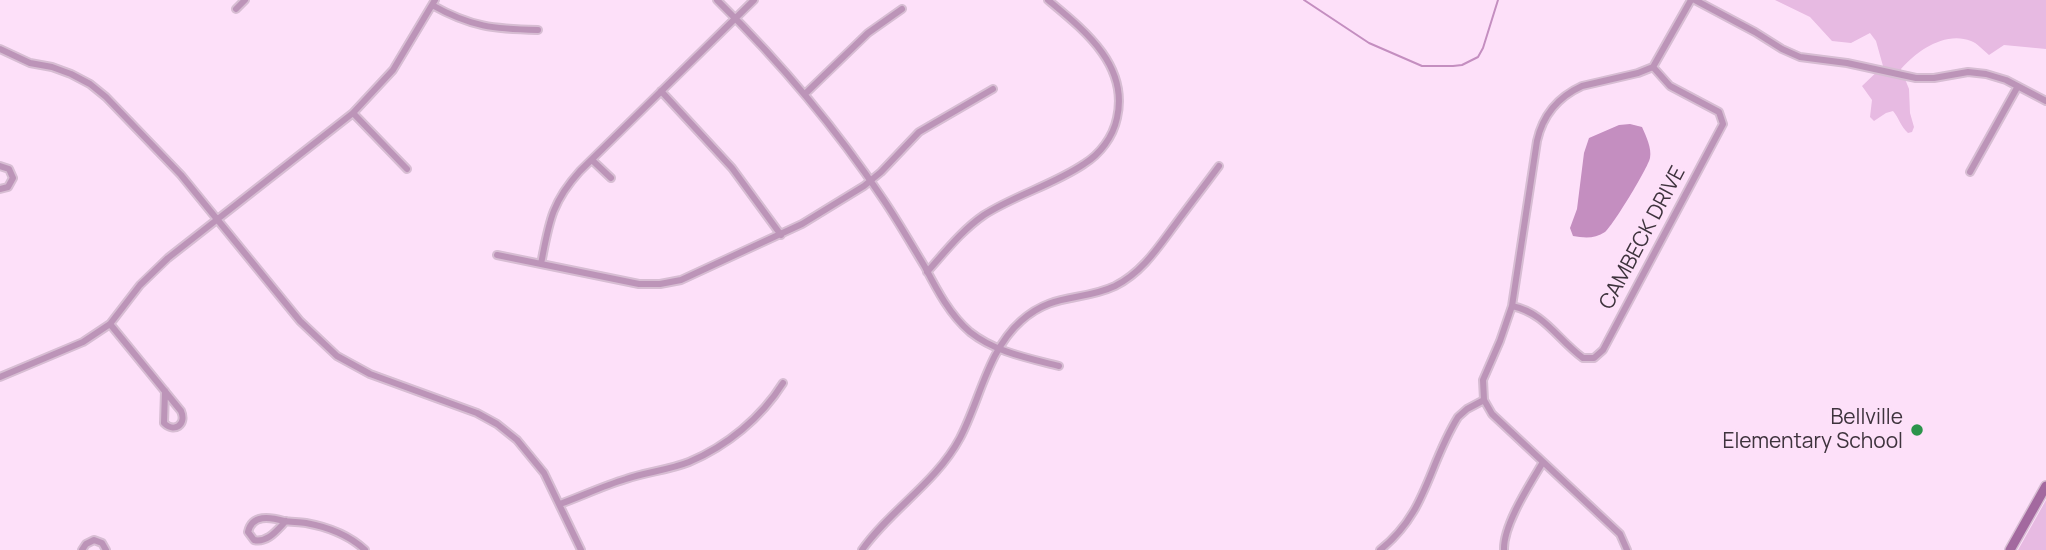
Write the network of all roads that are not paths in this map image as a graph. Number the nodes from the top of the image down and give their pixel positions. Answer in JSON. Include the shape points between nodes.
{"nodes":[{"id":1,"x":244,"y":0,"type":"edge"},
{"id":2,"x":717,"y":0,"type":"edge"},
{"id":3,"x":754,"y":0,"type":"edge"},
{"id":4,"x":1048,"y":0,"type":"edge"},
{"id":5,"x":1693,"y":0,"type":"edge"},
{"id":6,"x":433,"y":3,"type":"edge"},
{"id":7,"x":236,"y":9,"type":"dead end"},
{"id":8,"x":902,"y":9,"type":"dead end"},
{"id":9,"x":735,"y":18,"type":"junction"},
{"id":10,"x":538,"y":30,"type":"dead end"},
{"id":11,"x":0,"y":49,"type":"edge"},
{"id":12,"x":1653,"y":67,"type":"junction"},
{"id":13,"x":2018,"y":86,"type":"junction"},
{"id":14,"x":993,"y":89,"type":"dead end"},
{"id":15,"x":661,"y":91,"type":"junction"},
{"id":16,"x":805,"y":94,"type":"junction"},
{"id":17,"x":2046,"y":101,"type":"edge"},
{"id":18,"x":353,"y":113,"type":"junction"},
{"id":19,"x":592,"y":159,"type":"junction"},
{"id":20,"x":0,"y":166,"type":"edge"},
{"id":21,"x":1219,"y":166,"type":"dead end"},
{"id":22,"x":407,"y":169,"type":"dead end"},
{"id":23,"x":1970,"y":172,"type":"dead end"},
{"id":24,"x":611,"y":178,"type":"dead end"},
{"id":25,"x":871,"y":181,"type":"junction"},
{"id":26,"x":0,"y":189,"type":"edge"},
{"id":27,"x":218,"y":219,"type":"junction"},
{"id":28,"x":781,"y":234,"type":"junction"},
{"id":29,"x":497,"y":255,"type":"dead end"},
{"id":30,"x":541,"y":264,"type":"junction"},
{"id":31,"x":927,"y":272,"type":"junction"},
{"id":32,"x":1511,"y":306,"type":"junction"},
{"id":33,"x":110,"y":324,"type":"junction"},
{"id":34,"x":998,"y":348,"type":"junction"},
{"id":35,"x":1059,"y":366,"type":"dead end"},
{"id":36,"x":0,"y":377,"type":"edge"},
{"id":37,"x":783,"y":383,"type":"dead end"},
{"id":38,"x":165,"y":391,"type":"junction"},
{"id":39,"x":1484,"y":400,"type":"junction"},
{"id":40,"x":1543,"y":462,"type":"junction"},
{"id":41,"x":2046,"y":486,"type":"edge"},
{"id":42,"x":560,"y":504,"type":"junction"},
{"id":43,"x":286,"y":521,"type":"junction"},
{"id":44,"x":82,"y":550,"type":"edge"},
{"id":45,"x":107,"y":550,"type":"edge"},
{"id":46,"x":365,"y":550,"type":"edge"},
{"id":47,"x":581,"y":550,"type":"edge"},
{"id":48,"x":862,"y":550,"type":"edge"},
{"id":49,"x":1380,"y":550,"type":"edge"},
{"id":50,"x":1504,"y":550,"type":"edge"},
{"id":51,"x":1627,"y":550,"type":"edge"},
{"id":52,"x":2010,"y":550,"type":"edge"}],
"edges":[{"from":1,"to":7,"type":"street"},
{"from":2,"to":9,"type":"street"},
{"from":3,"to":9,"type":"street"},
{"from":4,"to":31,"type":"street","via":[[1101,51],[1113,70],[1119,103],[1112,133],[1083,166],[975,221]]},
{"from":5,"to":12,"type":"street"},
{"from":5,"to":13,"type":"street","via":[[1800,57],[1916,78],[1977,72]]},
{"from":6,"to":10,"type":"street","via":[[476,25]]},
{"from":6,"to":18,"type":"street","via":[[393,70]]},
{"from":8,"to":16,"type":"street","via":[[868,33]]},
{"from":9,"to":15,"type":"street"},
{"from":9,"to":16,"type":"street"},
{"from":11,"to":27,"type":"street","via":[[71,74],[99,90]]},
{"from":12,"to":32,"type":"street","via":[[1582,86],[1547,114],[1537,141]]},
{"from":12,"to":32,"type":"street","name":"CAMBECK DRIVE","via":[[1670,86],[1719,112],[1723,124],[1603,350],[1594,358],[1583,358],[1535,315]]},
{"from":13,"to":17,"type":"street"},
{"from":13,"to":23,"type":"street"},
{"from":14,"to":25,"type":"street","via":[[919,132]]},
{"from":15,"to":19,"type":"street"},
{"from":15,"to":28,"type":"street","via":[[726,161]]},
{"from":16,"to":25,"type":"street"},
{"from":18,"to":22,"type":"street"},
{"from":18,"to":27,"type":"street"},
{"from":19,"to":24,"type":"street"},
{"from":19,"to":30,"type":"street","via":[[557,200]]},
{"from":20,"to":26,"type":"street","via":[[9,169],[13,178],[8,187]]},
{"from":21,"to":34,"type":"street","via":[[1133,275],[1103,291],[1038,308]]},
{"from":25,"to":28,"type":"street"},
{"from":25,"to":31,"type":"street"},
{"from":27,"to":33,"type":"street","via":[[140,285]]},
{"from":27,"to":42,"type":"street","via":[[300,321],[337,356],[497,424],[535,460]]},
{"from":28,"to":30,"type":"street","via":[[681,280],[660,284]]},
{"from":29,"to":30,"type":"street"},
{"from":31,"to":34,"type":"street","via":[[962,325]]},
{"from":32,"to":39,"type":"street","via":[[1484,375]]},
{"from":33,"to":36,"type":"street","via":[[83,342]]},
{"from":33,"to":38,"type":"street"},
{"from":34,"to":35,"type":"street"},
{"from":34,"to":48,"type":"street","via":[[961,436],[945,462]]},
{"from":37,"to":42,"type":"street","via":[[771,403],[722,445],[687,463],[627,478]]},
{"from":38,"to":38,"type":"street","via":[[183,416],[175,428],[164,423]]},
{"from":39,"to":40,"type":"street","via":[[1492,414]]},
{"from":39,"to":49,"type":"street","via":[[1458,417],[1413,514]]},
{"from":40,"to":50,"type":"street","via":[[1507,528]]},
{"from":40,"to":51,"type":"street","via":[[1620,534]]},
{"from":41,"to":52,"type":"main road"},
{"from":42,"to":47,"type":"street"},
{"from":43,"to":43,"type":"street","via":[[257,519],[248,532],[254,540],[264,540]]},
{"from":43,"to":46,"type":"street","via":[[337,532]]},
{"from":44,"to":45,"type":"street","via":[[94,540]]}]}
